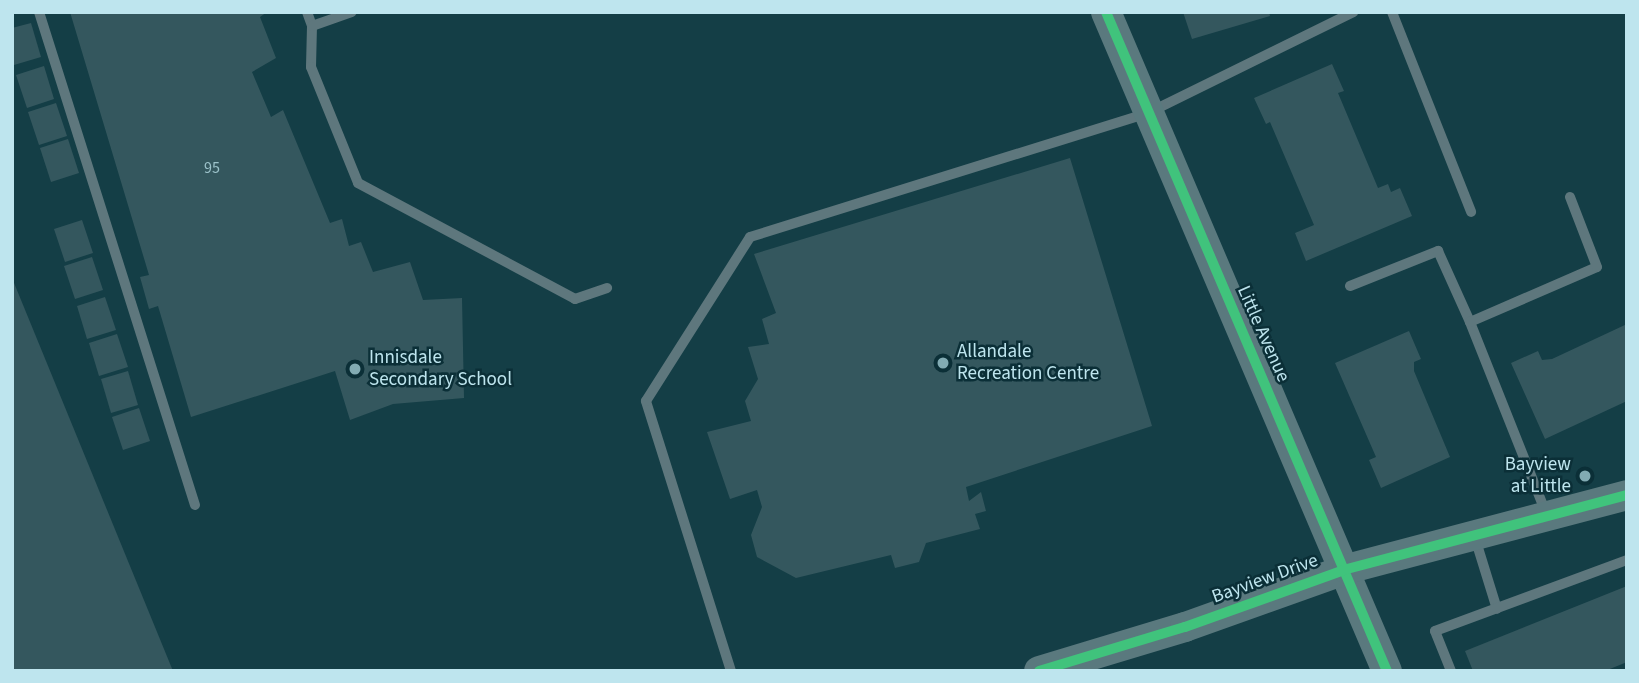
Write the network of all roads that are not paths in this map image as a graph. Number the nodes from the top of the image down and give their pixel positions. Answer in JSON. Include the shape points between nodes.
{"nodes":[{"id":1,"x":39,"y":12,"type":"edge"},
{"id":2,"x":307,"y":12,"type":"edge"},
{"id":3,"x":352,"y":12,"type":"edge"},
{"id":4,"x":1106,"y":12,"type":"edge"},
{"id":5,"x":1353,"y":12,"type":"edge"},
{"id":6,"x":1392,"y":12,"type":"edge"},
{"id":7,"x":1336,"y":14,"type":"edge"},
{"id":8,"x":312,"y":26,"type":"junction"},
{"id":9,"x":1148,"y":113,"type":"junction"},
{"id":10,"x":1570,"y":197,"type":"dead end"},
{"id":11,"x":1471,"y":212,"type":"dead end"},
{"id":12,"x":1350,"y":286,"type":"dead end"},
{"id":13,"x":607,"y":288,"type":"dead end"},
{"id":14,"x":1469,"y":322,"type":"junction"},
{"id":15,"x":1625,"y":502,"type":"edge"},
{"id":16,"x":195,"y":505,"type":"dead end"},
{"id":17,"x":1547,"y":516,"type":"junction"},
{"id":18,"x":1474,"y":536,"type":"junction"},
{"id":19,"x":1627,"y":561,"type":"edge"},
{"id":20,"x":1347,"y":569,"type":"junction"},
{"id":21,"x":1497,"y":608,"type":"junction"},
{"id":22,"x":1046,"y":670,"type":"edge"},
{"id":23,"x":731,"y":671,"type":"edge"},
{"id":24,"x":1387,"y":671,"type":"edge"},
{"id":25,"x":1451,"y":671,"type":"edge"}],
"edges":[{"from":1,"to":16,"type":"lane"},
{"from":2,"to":8,"type":"lane"},
{"from":3,"to":8,"type":"lane"},
{"from":4,"to":9,"type":"street","name":"Little Avenue"},
{"from":5,"to":7,"type":"lane"},
{"from":6,"to":11,"type":"lane"},
{"from":7,"to":9,"type":"lane"},
{"from":8,"to":13,"type":"lane","via":[[311,66],[358,183],[575,299]]},
{"from":9,"to":20,"type":"street","name":"Little Avenue"},
{"from":9,"to":23,"type":"lane","via":[[750,237],[646,401]]},
{"from":10,"to":14,"type":"lane","via":[[1597,267]]},
{"from":12,"to":14,"type":"lane","via":[[1438,251]]},
{"from":14,"to":17,"type":"lane"},
{"from":15,"to":17,"type":"street","name":"Bayview Drive"},
{"from":17,"to":18,"type":"street","name":"Bayview Drive"},
{"from":18,"to":20,"type":"street","name":"Bayview Drive"},
{"from":18,"to":21,"type":"lane"},
{"from":19,"to":21,"type":"lane"},
{"from":20,"to":22,"type":"street","name":"Bayview Drive"},
{"from":20,"to":24,"type":"street","name":"Little Avenue"},
{"from":21,"to":25,"type":"lane","via":[[1435,631]]}]}
